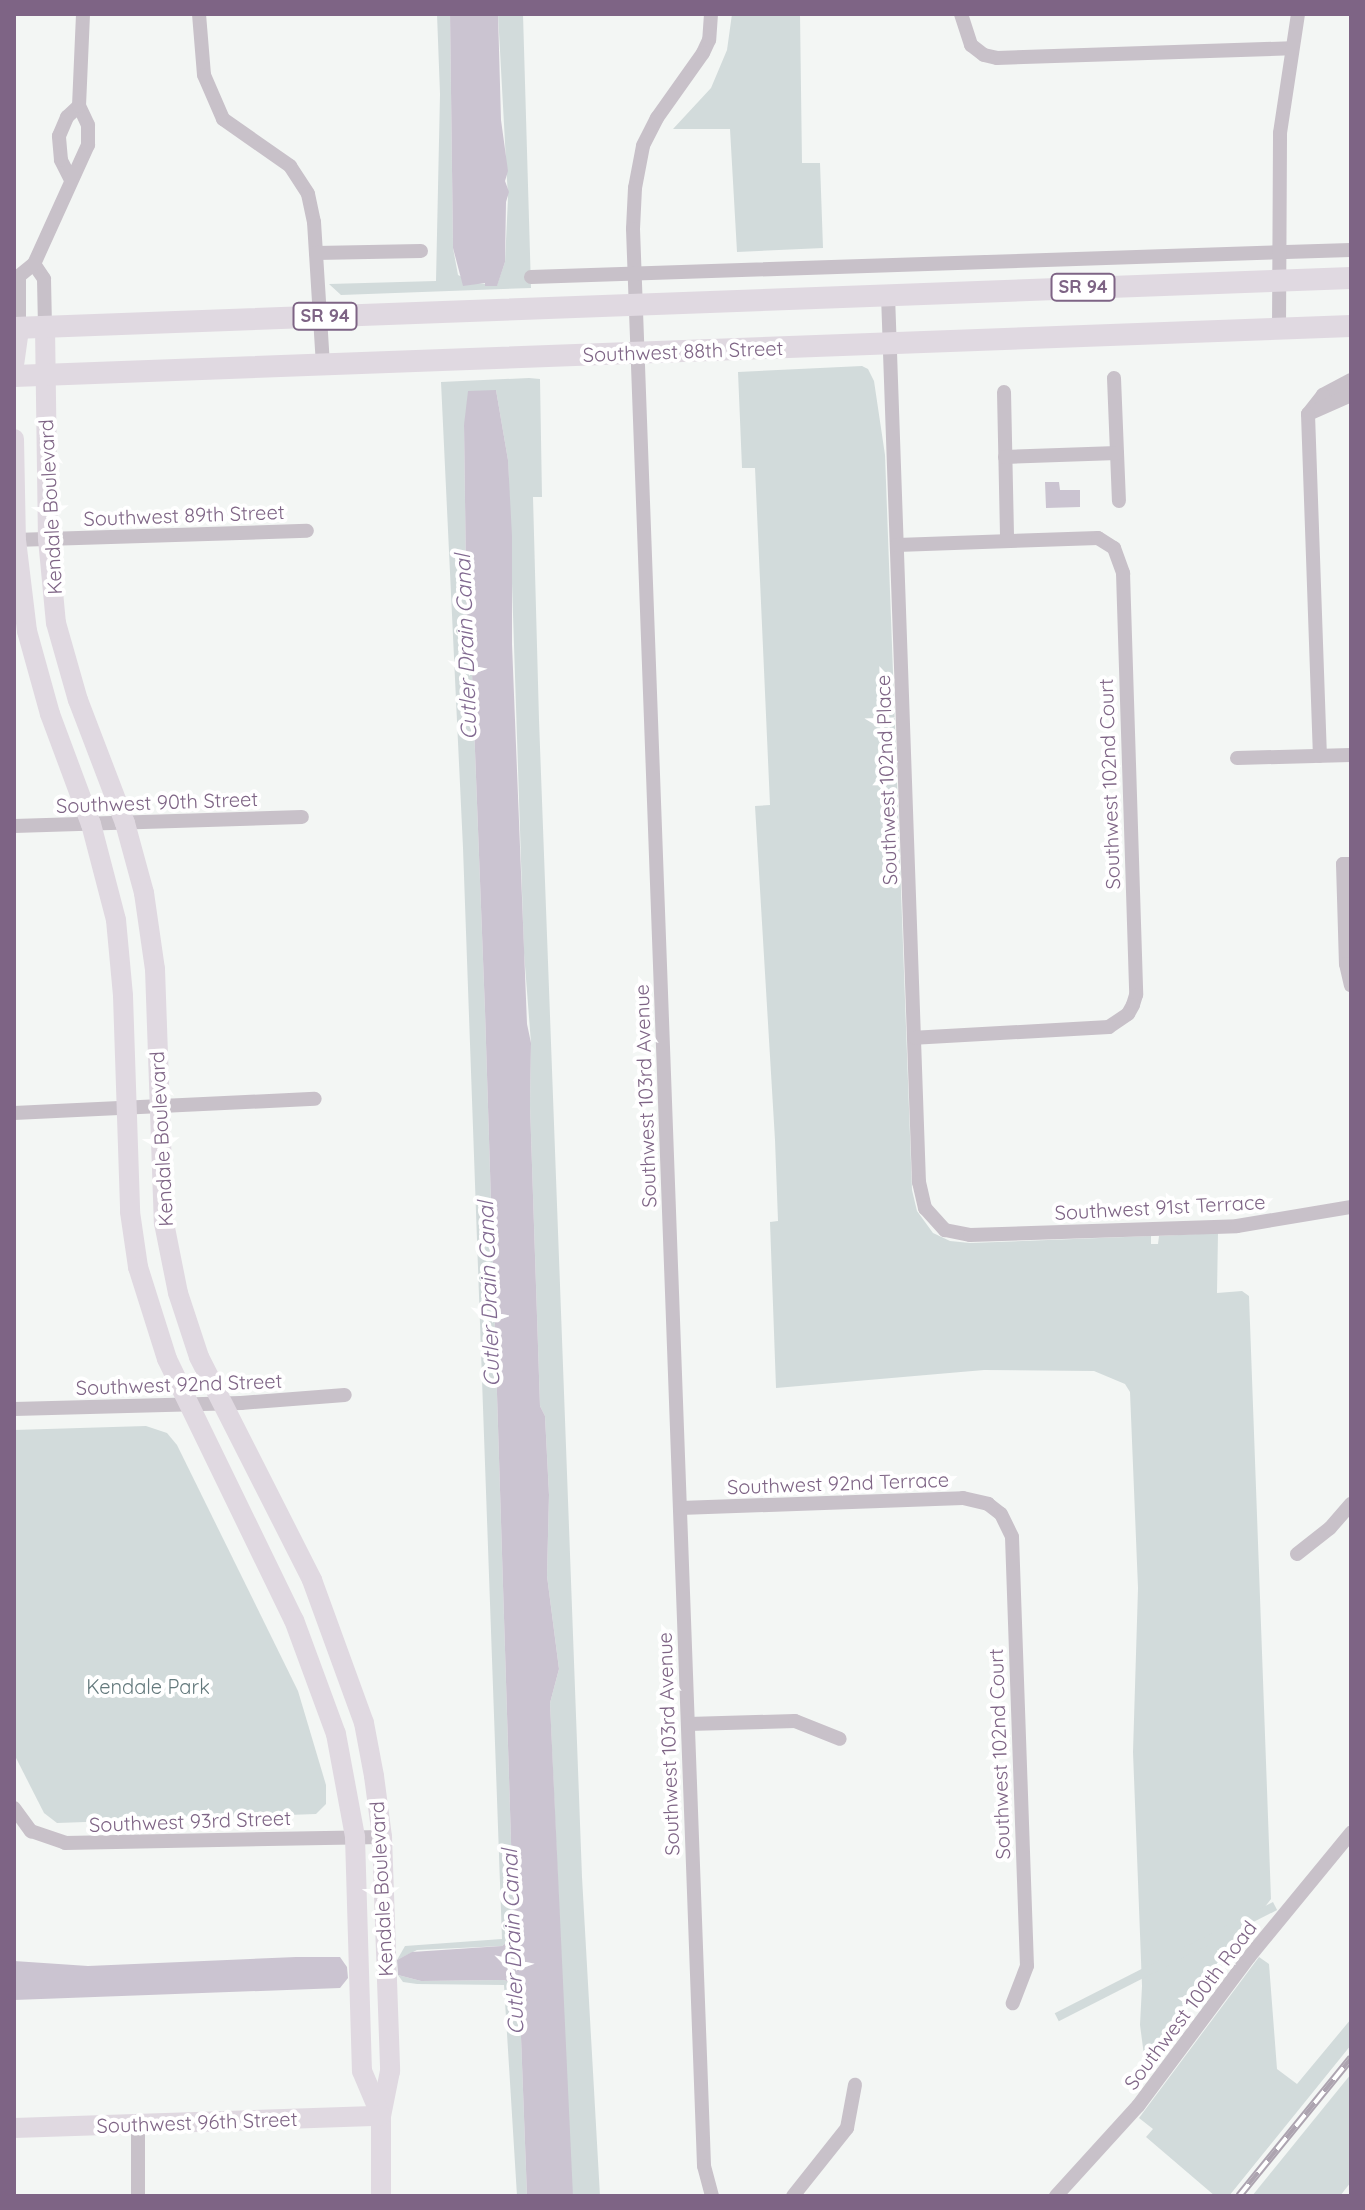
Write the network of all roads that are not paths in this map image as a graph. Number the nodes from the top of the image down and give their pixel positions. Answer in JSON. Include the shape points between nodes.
{"nodes":[{"id":1,"x":83,"y":14,"type":"edge"},
{"id":2,"x":199,"y":14,"type":"edge"},
{"id":3,"x":711,"y":14,"type":"edge"},
{"id":4,"x":961,"y":14,"type":"edge"},
{"id":5,"x":1298,"y":14,"type":"edge"},
{"id":6,"x":1291,"y":48,"type":"junction"},
{"id":7,"x":79,"y":106,"type":"junction"},
{"id":8,"x":70,"y":178,"type":"junction"},
{"id":9,"x":1351,"y":250,"type":"edge"},
{"id":10,"x":421,"y":251,"type":"dead end"},
{"id":11,"x":316,"y":253,"type":"junction"},
{"id":12,"x":1278,"y":253,"type":"junction"},
{"id":13,"x":14,"y":264,"type":"edge"},
{"id":14,"x":34,"y":264,"type":"junction"},
{"id":15,"x":635,"y":275,"type":"junction"},
{"id":16,"x":531,"y":277,"type":"dead end"},
{"id":17,"x":1351,"y":278,"type":"edge"},
{"id":18,"x":1277,"y":281,"type":"junction"},
{"id":19,"x":888,"y":295,"type":"junction"},
{"id":20,"x":636,"y":304,"type":"junction"},
{"id":21,"x":321,"y":316,"type":"junction"},
{"id":22,"x":1351,"y":326,"type":"edge"},
{"id":23,"x":45,"y":327,"type":"junction"},
{"id":24,"x":16,"y":328,"type":"edge"},
{"id":25,"x":1279,"y":329,"type":"junction"},
{"id":26,"x":890,"y":343,"type":"junction"},
{"id":27,"x":638,"y":353,"type":"junction"},
{"id":28,"x":14,"y":365,"type":"edge"},
{"id":29,"x":323,"y":365,"type":"junction"},
{"id":30,"x":45,"y":375,"type":"junction"},
{"id":31,"x":14,"y":376,"type":"edge"},
{"id":32,"x":1114,"y":378,"type":"dead end"},
{"id":33,"x":1351,"y":380,"type":"edge"},
{"id":34,"x":1004,"y":392,"type":"dead end"},
{"id":35,"x":1351,"y":395,"type":"edge"},
{"id":36,"x":1308,"y":414,"type":"junction"},
{"id":37,"x":14,"y":439,"type":"edge"},
{"id":38,"x":1117,"y":453,"type":"junction"},
{"id":39,"x":1005,"y":457,"type":"junction"},
{"id":40,"x":1119,"y":501,"type":"dead end"},
{"id":41,"x":307,"y":531,"type":"dead end"},
{"id":42,"x":48,"y":539,"type":"junction"},
{"id":43,"x":15,"y":540,"type":"edge"},
{"id":44,"x":1007,"y":541,"type":"junction"},
{"id":45,"x":897,"y":545,"type":"junction"},
{"id":46,"x":1351,"y":755,"type":"edge"},
{"id":47,"x":1320,"y":756,"type":"junction"},
{"id":48,"x":1237,"y":758,"type":"dead end"},
{"id":49,"x":302,"y":817,"type":"dead end"},
{"id":50,"x":125,"y":823,"type":"junction"},
{"id":51,"x":91,"y":824,"type":"junction"},
{"id":52,"x":14,"y":826,"type":"edge"},
{"id":53,"x":1347,"y":864,"type":"edge"},
{"id":54,"x":1351,"y":982,"type":"edge"},
{"id":55,"x":915,"y":1038,"type":"junction"},
{"id":56,"x":315,"y":1099,"type":"dead end"},
{"id":57,"x":157,"y":1107,"type":"junction"},
{"id":58,"x":126,"y":1108,"type":"junction"},
{"id":59,"x":14,"y":1113,"type":"edge"},
{"id":60,"x":1351,"y":1207,"type":"edge"},
{"id":61,"x":970,"y":1235,"type":"joint"},
{"id":62,"x":345,"y":1395,"type":"dead end"},
{"id":63,"x":222,"y":1403,"type":"junction"},
{"id":64,"x":188,"y":1404,"type":"junction"},
{"id":65,"x":14,"y":1409,"type":"edge"},
{"id":66,"x":1351,"y":1504,"type":"edge"},
{"id":67,"x":995,"y":1507,"type":"joint"},
{"id":68,"x":680,"y":1508,"type":"junction"},
{"id":69,"x":1297,"y":1554,"type":"dead end"},
{"id":70,"x":688,"y":1724,"type":"junction"},
{"id":71,"x":840,"y":1739,"type":"dead end"},
{"id":72,"x":14,"y":1808,"type":"edge"},
{"id":73,"x":1351,"y":1833,"type":"edge"},
{"id":74,"x":355,"y":1837,"type":"junction"},
{"id":75,"x":382,"y":1837,"type":"junction"},
{"id":76,"x":1013,"y":2003,"type":"dead end"},
{"id":77,"x":855,"y":2085,"type":"dead end"},
{"id":78,"x":381,"y":2116,"type":"junction"},
{"id":79,"x":138,"y":2125,"type":"junction"},
{"id":80,"x":14,"y":2128,"type":"edge"},
{"id":81,"x":138,"y":2196,"type":"edge"},
{"id":82,"x":381,"y":2196,"type":"edge"},
{"id":83,"x":712,"y":2196,"type":"edge"},
{"id":84,"x":793,"y":2196,"type":"edge"},
{"id":85,"x":1056,"y":2196,"type":"edge"}],
"edges":[{"from":1,"to":7,"type":"street"},
{"from":2,"to":11,"type":"street","via":[[201,63],[216,109],[233,129],[296,173],[312,205]]},
{"from":3,"to":15,"type":"street","name":"Southwest 103rd Avenue","via":[[703,53],[643,146],[634,198]]},
{"from":4,"to":6,"type":"street","via":[[971,45],[997,58]]},
{"from":5,"to":6,"type":"street"},
{"from":6,"to":12,"type":"street","via":[[1280,133]]},
{"from":7,"to":8,"type":"street","via":[[88,125],[88,145]]},
{"from":7,"to":8,"type":"street","via":[[59,136],[61,160]]},
{"from":8,"to":14,"type":"street"},
{"from":9,"to":12,"type":"street"},
{"from":10,"to":11,"type":"street"},
{"from":11,"to":21,"type":"street"},
{"from":12,"to":15,"type":"street"},
{"from":12,"to":18,"type":"street"},
{"from":13,"to":14,"type":"street"},
{"from":14,"to":23,"type":"street","via":[[44,279]]},
{"from":14,"to":24,"type":"street","via":[[19,276]]},
{"from":15,"to":16,"type":"street"},
{"from":15,"to":20,"type":"street","name":"Southwest 103rd Avenue"},
{"from":17,"to":18,"type":"main road","number":"SR 94"},
{"from":18,"to":19,"type":"main road","number":"SR 94"},
{"from":18,"to":25,"type":"street"},
{"from":19,"to":20,"type":"main road","number":"SR 94"},
{"from":19,"to":26,"type":"street","name":"Southwest 102nd Place"},
{"from":20,"to":21,"type":"main road","number":"SR 94"},
{"from":20,"to":27,"type":"street","name":"Southwest 103rd Avenue"},
{"from":21,"to":23,"type":"main road","number":"SR 94"},
{"from":21,"to":29,"type":"street"},
{"from":22,"to":25,"type":"main road","name":"Southwest 88th Street"},
{"from":23,"to":24,"type":"main road","number":"SR 94"},
{"from":23,"to":30,"type":"street","name":"Kendale Boulevard"},
{"from":24,"to":28,"type":"street"},
{"from":25,"to":26,"type":"main road","name":"Southwest 88th Street"},
{"from":26,"to":27,"type":"main road","name":"Southwest 88th Street"},
{"from":26,"to":45,"type":"street","name":"Southwest 102nd Place"},
{"from":27,"to":29,"type":"main road","name":"Southwest 88th Street"},
{"from":27,"to":68,"type":"street","name":"Southwest 103rd Avenue"},
{"from":29,"to":30,"type":"main road","name":"Southwest 88th Street"},
{"from":30,"to":31,"type":"main road","name":"Southwest 88th Street"},
{"from":30,"to":42,"type":"street","name":"Kendale Boulevard"},
{"from":32,"to":38,"type":"street"},
{"from":33,"to":36,"type":"street","via":[[1323,395]]},
{"from":34,"to":39,"type":"street"},
{"from":35,"to":36,"type":"street"},
{"from":36,"to":47,"type":"street"},
{"from":37,"to":43,"type":"street","name":"Kendale Boulevard"},
{"from":38,"to":39,"type":"street"},
{"from":38,"to":40,"type":"street"},
{"from":39,"to":44,"type":"street"},
{"from":41,"to":42,"type":"street","name":"Southwest 89th Street"},
{"from":42,"to":43,"type":"street","name":"Southwest 89th Street"},
{"from":42,"to":50,"type":"street","name":"Kendale Boulevard","via":[[56,623],[78,700]]},
{"from":43,"to":51,"type":"street","name":"Kendale Boulevard","via":[[33,658]]},
{"from":44,"to":45,"type":"street"},
{"from":44,"to":55,"type":"street","name":"Southwest 102nd Court","via":[[1098,538],[1114,548],[1123,573],[1136,995],[1128,1014],[1109,1027]]},
{"from":45,"to":55,"type":"street","name":"Southwest 102nd Place"},
{"from":46,"to":47,"type":"street"},
{"from":47,"to":48,"type":"street"},
{"from":49,"to":50,"type":"street","name":"Southwest 90th Street"},
{"from":50,"to":51,"type":"street","name":"Southwest 90th Street"},
{"from":50,"to":57,"type":"street","name":"Kendale Boulevard","via":[[144,893],[155,969]]},
{"from":51,"to":52,"type":"street","name":"Southwest 90th Street"},
{"from":51,"to":58,"type":"street","name":"Kendale Boulevard","via":[[117,931]]},
{"from":53,"to":54,"type":"street","via":[[1346,964]]},
{"from":55,"to":61,"type":"street","name":"Southwest 102nd Place","via":[[923,1202],[936,1224]]},
{"from":56,"to":57,"type":"street"},
{"from":57,"to":58,"type":"street"},
{"from":57,"to":63,"type":"street","name":"Kendale Boulevard","via":[[164,1223],[178,1293],[199,1357]]},
{"from":58,"to":59,"type":"street"},
{"from":58,"to":64,"type":"street","name":"Kendale Boulevard","via":[[138,1267],[158,1336]]},
{"from":60,"to":61,"type":"street","name":"Southwest 91st Terrace","via":[[1237,1226]]},
{"from":62,"to":63,"type":"street","name":"Southwest 92nd Street"},
{"from":63,"to":64,"type":"street","name":"Southwest 92nd Street"},
{"from":63,"to":75,"type":"street","name":"Kendale Boulevard","via":[[335,1636],[364,1723]]},
{"from":64,"to":65,"type":"street","name":"Southwest 92nd Street"},
{"from":64,"to":74,"type":"street","name":"Kendale Boulevard","via":[[321,1686],[345,1769]]},
{"from":66,"to":69,"type":"street"},
{"from":67,"to":68,"type":"street","name":"Southwest 92nd Terrace","via":[[963,1498]]},
{"from":67,"to":76,"type":"street","name":"Southwest 102nd Court","via":[[1009,1529],[1012,1553],[1027,1966]]},
{"from":68,"to":70,"type":"street","name":"Southwest 103rd Avenue"},
{"from":70,"to":71,"type":"street","via":[[795,1721]]},
{"from":70,"to":83,"type":"street","name":"Southwest 103rd Avenue","via":[[705,2172]]},
{"from":72,"to":74,"type":"street","name":"Southwest 93rd Street","via":[[31,1831],[65,1843]]},
{"from":73,"to":85,"type":"street","name":"Southwest 100th Road","via":[[1249,1957],[1138,2106]]},
{"from":74,"to":75,"type":"street","name":"Southwest 93rd Street"},
{"from":74,"to":78,"type":"street","name":"Kendale Boulevard","via":[[362,2071]]},
{"from":75,"to":78,"type":"street","name":"Kendale Boulevard","via":[[390,2071]]},
{"from":77,"to":84,"type":"street","via":[[847,2128]]},
{"from":78,"to":79,"type":"street","name":"Southwest 96th Street"},
{"from":78,"to":82,"type":"street","name":"Kendale Boulevard"},
{"from":79,"to":80,"type":"street","name":"Southwest 96th Street"},
{"from":79,"to":81,"type":"street"}]}
